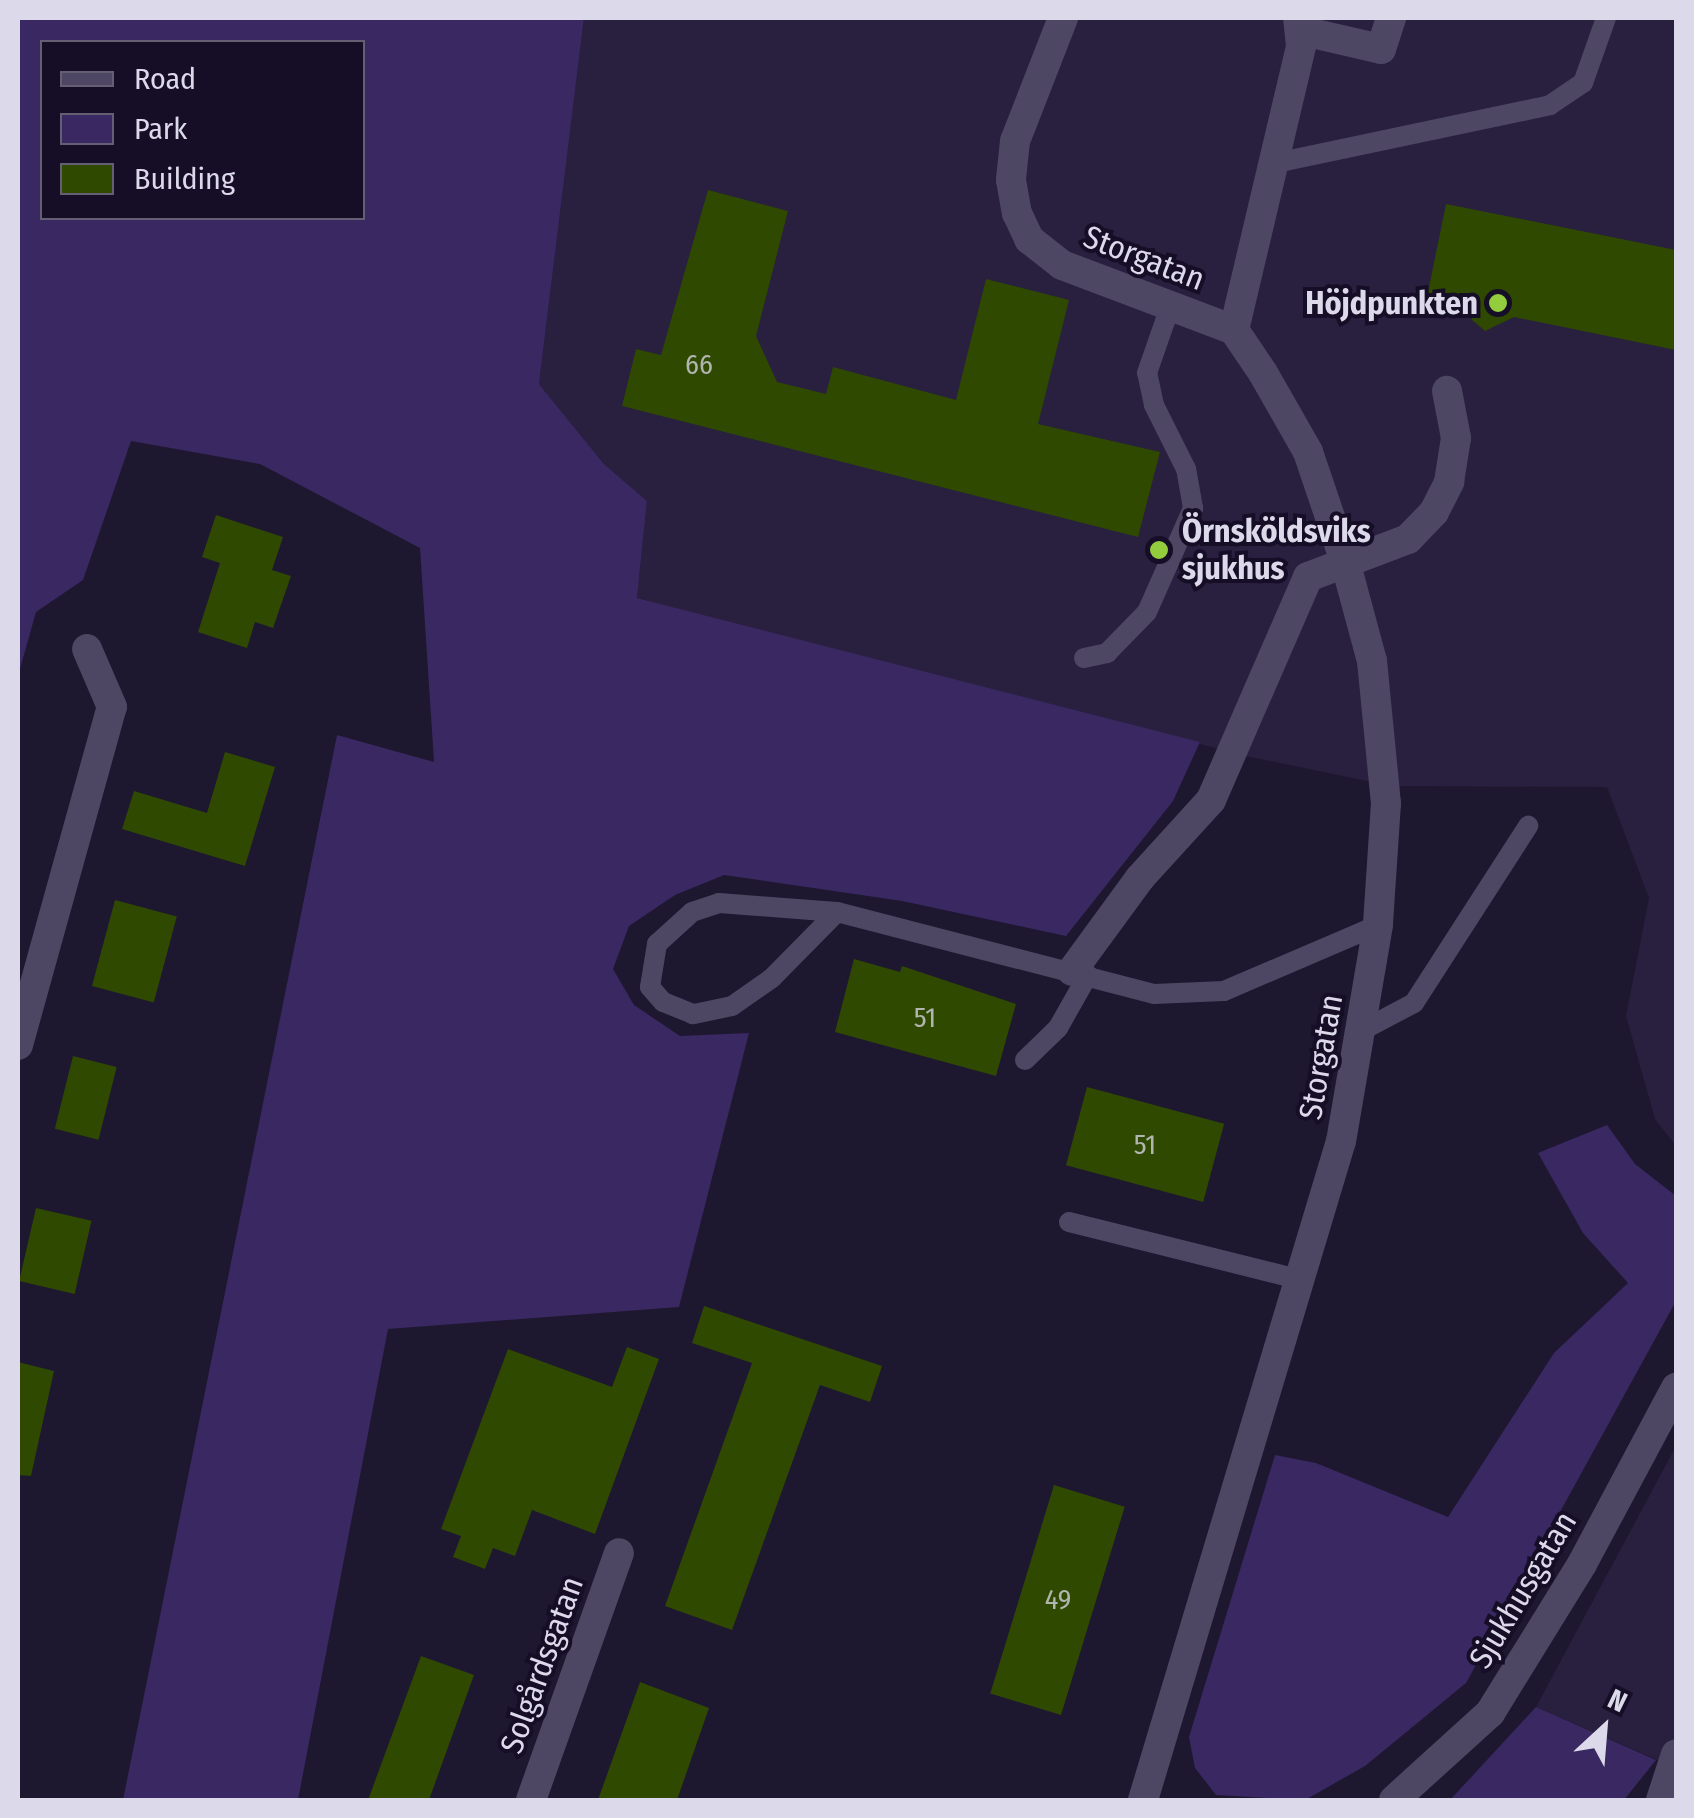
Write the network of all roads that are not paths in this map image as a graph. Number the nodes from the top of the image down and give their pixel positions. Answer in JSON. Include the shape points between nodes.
{"nodes":[{"id":1,"x":1064,"y":18,"type":"edge"},
{"id":2,"x":1391,"y":18,"type":"edge"},
{"id":3,"x":1606,"y":18,"type":"edge"},
{"id":4,"x":1302,"y":22,"type":"edge"},
{"id":5,"x":1271,"y":164,"type":"junction"},
{"id":6,"x":1170,"y":307,"type":"junction"},
{"id":7,"x":1234,"y":330,"type":"junction"},
{"id":8,"x":1447,"y":391,"type":"dead end"},
{"id":9,"x":1345,"y":561,"type":"junction"},
{"id":10,"x":87,"y":650,"type":"dead end"},
{"id":11,"x":1084,"y":658,"type":"dead end"},
{"id":12,"x":1528,"y":826,"type":"dead end"},
{"id":13,"x":837,"y":912,"type":"junction"},
{"id":14,"x":1378,"y":925,"type":"junction"},
{"id":15,"x":1080,"y":973,"type":"junction"},
{"id":16,"x":1363,"y":1030,"type":"junction"},
{"id":17,"x":18,"y":1045,"type":"edge"},
{"id":18,"x":1026,"y":1060,"type":"dead end"},
{"id":19,"x":1068,"y":1222,"type":"dead end"},
{"id":20,"x":1302,"y":1280,"type":"junction"},
{"id":21,"x":1676,"y":1388,"type":"edge"},
{"id":22,"x":619,"y":1554,"type":"dead end"},
{"id":23,"x":1676,"y":1754,"type":"edge"},
{"id":24,"x":531,"y":1800,"type":"edge"},
{"id":25,"x":1143,"y":1800,"type":"edge"},
{"id":26,"x":1394,"y":1800,"type":"edge"},
{"id":27,"x":1661,"y":1800,"type":"edge"}],
"edges":[{"from":1,"to":6,"type":"street","name":"Storgatan","via":[[1015,141],[1011,180],[1017,214],[1029,239],[1062,265]]},
{"from":2,"to":4,"type":"street","name":"Storgatan","via":[[1382,49]]},
{"from":3,"to":5,"type":"lane","via":[[1583,83],[1550,105]]},
{"from":4,"to":5,"type":"street","name":"Storgatan"},
{"from":5,"to":7,"type":"street","name":"Storgatan"},
{"from":6,"to":7,"type":"street","name":"Storgatan"},
{"from":6,"to":11,"type":"lane","via":[[1147,372],[1154,405],[1186,469],[1193,508],[1146,612],[1106,653]]},
{"from":7,"to":9,"type":"street","name":"Storgatan","via":[[1308,452]]},
{"from":8,"to":9,"type":"street","via":[[1456,438],[1449,482],[1434,512],[1408,539]]},
{"from":9,"to":14,"type":"street","name":"Storgatan","via":[[1372,660],[1380,724],[1386,861]]},
{"from":9,"to":15,"type":"street","via":[[1308,577],[1211,800],[1140,878]]},
{"from":10,"to":17,"type":"street","via":[[112,707]]},
{"from":12,"to":16,"type":"lane","via":[[1414,1002]]},
{"from":13,"to":13,"type":"lane","via":[[718,903],[692,912],[657,944],[650,987],[663,1002],[694,1014],[732,1006],[772,978]]},
{"from":13,"to":15,"type":"lane"},
{"from":14,"to":15,"type":"lane","via":[[1224,991],[1154,994]]},
{"from":14,"to":16,"type":"street","name":"Storgatan"},
{"from":15,"to":18,"type":"lane","via":[[1058,1028]]},
{"from":16,"to":20,"type":"street","name":"Storgatan"},
{"from":19,"to":20,"type":"lane"},
{"from":20,"to":25,"type":"street","name":"Storgatan"},
{"from":21,"to":26,"type":"street","name":"Sjukhusgatan","via":[[1582,1564],[1490,1712]]},
{"from":22,"to":24,"type":"street","name":"Solgårdsgatan"},
{"from":23,"to":27,"type":"street"}]}
